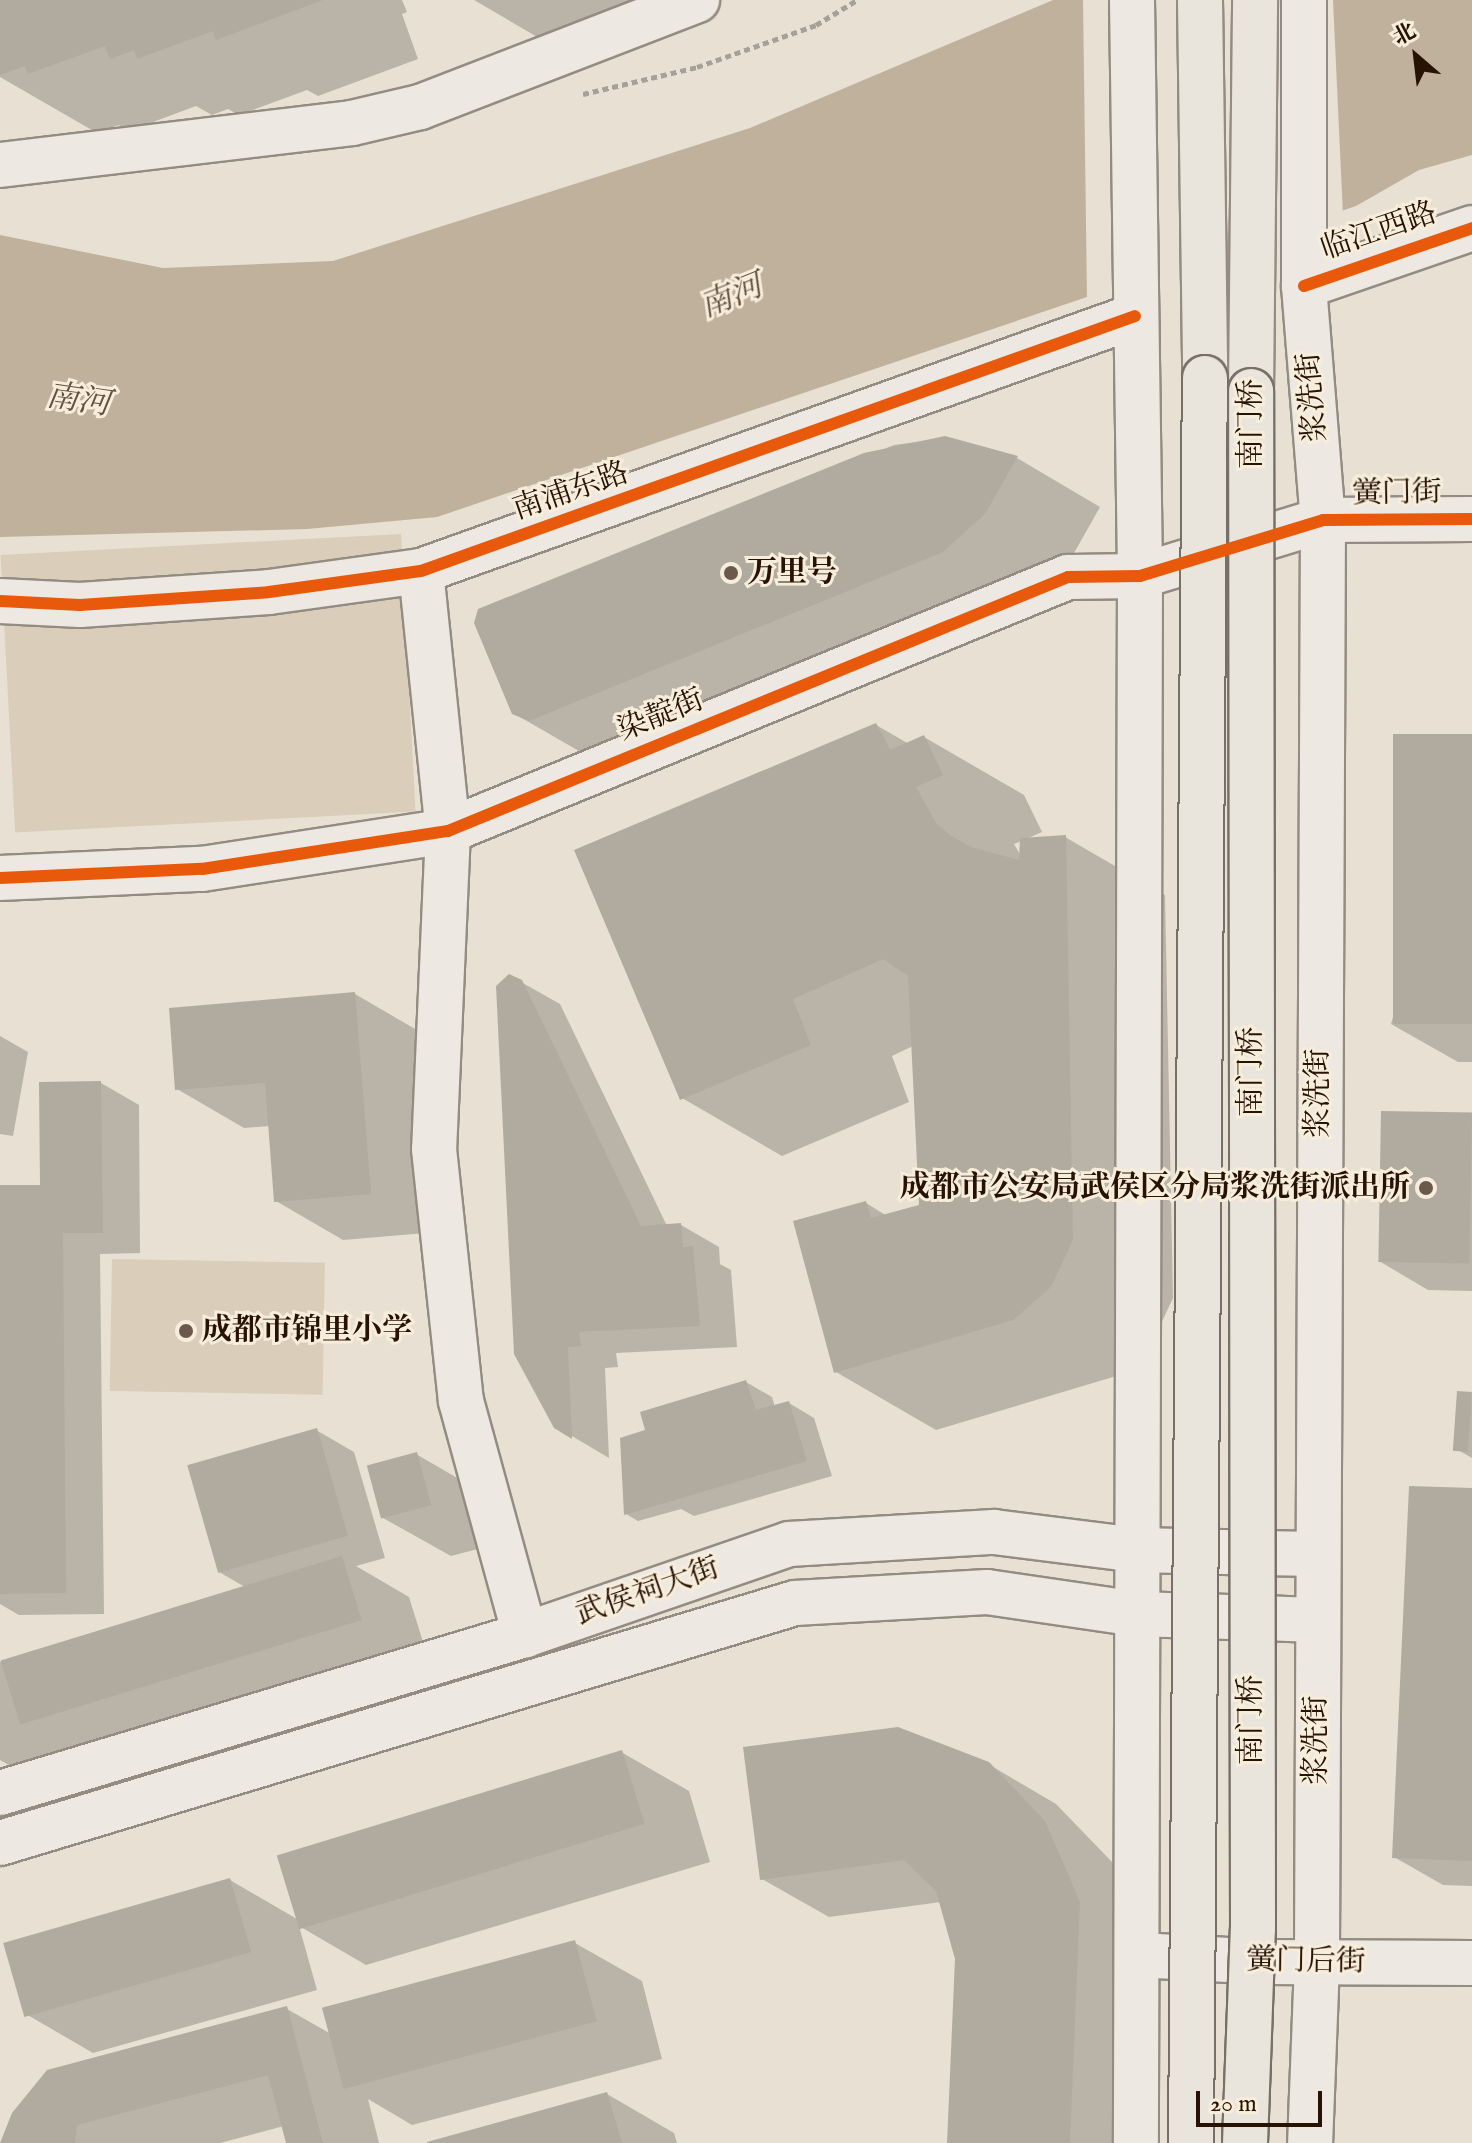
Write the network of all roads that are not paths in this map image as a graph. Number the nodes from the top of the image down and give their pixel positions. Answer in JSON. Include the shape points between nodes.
{"nodes":[{"id":1,"x":697,"y":0,"type":"edge"},
{"id":2,"x":1132,"y":0,"type":"edge"},
{"id":3,"x":1200,"y":0,"type":"edge"},
{"id":4,"x":1255,"y":0,"type":"edge"},
{"id":5,"x":1304,"y":0,"type":"edge"},
{"id":6,"x":0,"y":165,"type":"edge"},
{"id":7,"x":1472,"y":228,"type":"edge"},
{"id":8,"x":1304,"y":286,"type":"junction"},
{"id":9,"x":1137,"y":308,"type":"junction"},
{"id":10,"x":1472,"y":519,"type":"edge"},
{"id":11,"x":1323,"y":520,"type":"junction"},
{"id":12,"x":421,"y":571,"type":"junction"},
{"id":13,"x":1140,"y":576,"type":"junction"},
{"id":14,"x":0,"y":601,"type":"edge"},
{"id":15,"x":448,"y":831,"type":"junction"},
{"id":16,"x":0,"y":878,"type":"edge"},
{"id":17,"x":1137,"y":1550,"type":"junction"},
{"id":18,"x":1316,"y":1554,"type":"junction"},
{"id":19,"x":1137,"y":1614,"type":"junction"},
{"id":20,"x":1317,"y":1620,"type":"junction"},
{"id":21,"x":525,"y":1635,"type":"junction"},
{"id":22,"x":0,"y":1793,"type":"edge"},
{"id":23,"x":0,"y":1843,"type":"edge"},
{"id":24,"x":1139,"y":1955,"type":"junction"},
{"id":25,"x":1317,"y":1963,"type":"junction"},
{"id":26,"x":1472,"y":1963,"type":"edge"},
{"id":27,"x":1136,"y":2143,"type":"edge"},
{"id":28,"x":1191,"y":2143,"type":"edge"},
{"id":29,"x":1245,"y":2143,"type":"edge"},
{"id":30,"x":1310,"y":2143,"type":"edge"}],
"edges":[{"from":1,"to":6,"type":"street","via":[[420,107],[352,123]]},
{"from":2,"to":9,"type":"street"},
{"from":3,"to":28,"type":"main road","name":"南门桥","bridge":true,"via":[[1205,378]]},
{"from":4,"to":29,"type":"main road","name":"南门桥","bridge":true,"via":[[1253,1929]]},
{"from":5,"to":8,"type":"street","name":"浆洗街"},
{"from":7,"to":8,"type":"street","name":"临江西路"},
{"from":8,"to":11,"type":"street","name":"浆洗街"},
{"from":9,"to":12,"type":"street","name":"南浦东路"},
{"from":9,"to":13,"type":"street"},
{"from":10,"to":11,"type":"street","name":"黉门街"},
{"from":11,"to":13,"type":"street","name":"染靛街"},
{"from":11,"to":18,"type":"street","name":"浆洗街"},
{"from":12,"to":14,"type":"street","name":"南浦东路","via":[[269,592],[80,605]]},
{"from":12,"to":15,"type":"street"},
{"from":13,"to":15,"type":"street","name":"染靛街","via":[[1068,577]]},
{"from":13,"to":17,"type":"street"},
{"from":15,"to":16,"type":"street","name":"染靛街","via":[[202,869]]},
{"from":15,"to":21,"type":"street","via":[[434,1149],[461,1401]]},
{"from":17,"to":18,"type":"street","name":"武侯祠大街"},
{"from":17,"to":19,"type":"street"},
{"from":17,"to":21,"type":"street","name":"武侯祠大街","via":[[994,1532],[789,1544]]},
{"from":18,"to":20,"type":"street","name":"浆洗街"},
{"from":19,"to":20,"type":"street","name":"武侯祠大街"},
{"from":19,"to":23,"type":"street","name":"武侯祠大街","via":[[987,1592],[795,1603]]},
{"from":19,"to":24,"type":"street"},
{"from":20,"to":25,"type":"street","name":"浆洗街"},
{"from":21,"to":22,"type":"street","name":"武侯祠大街"},
{"from":24,"to":25,"type":"street","name":"黉门后街"},
{"from":24,"to":27,"type":"street"},
{"from":25,"to":26,"type":"street","name":"黉门后街"},
{"from":25,"to":30,"type":"street","name":"浆洗街"}]}
